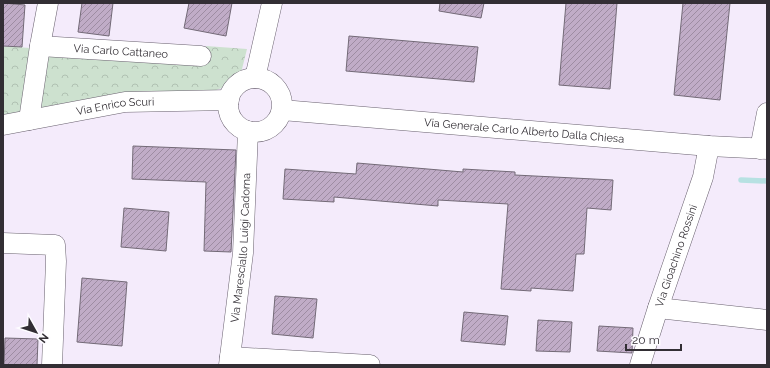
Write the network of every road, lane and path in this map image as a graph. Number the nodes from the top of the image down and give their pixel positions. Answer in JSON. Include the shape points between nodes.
{"nodes":[{"id":1,"x":48,"y":3,"type":"edge"},
{"id":2,"x":272,"y":3,"type":"edge"},
{"id":3,"x":40,"y":46,"type":"junction"},
{"id":4,"x":201,"y":56,"type":"dead end"},
{"id":5,"x":255,"y":78,"type":"junction"},
{"id":6,"x":229,"y":100,"type":"junction"},
{"id":7,"x":282,"y":110,"type":"junction"},
{"id":8,"x":767,"y":113,"type":"edge"},
{"id":9,"x":29,"y":120,"type":"junction"},
{"id":10,"x":3,"y":125,"type":"edge"},
{"id":11,"x":248,"y":131,"type":"junction"},
{"id":12,"x":709,"y":146,"type":"junction"},
{"id":13,"x":763,"y":149,"type":"edge"},
{"id":14,"x":3,"y":243,"type":"edge"},
{"id":15,"x":658,"y":308,"type":"junction"},
{"id":16,"x":767,"y":320,"type":"edge"},
{"id":17,"x":229,"y":361,"type":"edge"},
{"id":18,"x":52,"y":365,"type":"edge"},
{"id":19,"x":370,"y":365,"type":"edge"},
{"id":20,"x":640,"y":365,"type":"edge"}],
"edges":[{"from":1,"to":3,"type":"street"},
{"from":2,"to":5,"type":"street"},
{"from":3,"to":4,"type":"street","name":"Via Carlo Cattaneo"},
{"from":3,"to":9,"type":"street"},
{"from":5,"to":6,"type":"street","via":[[237,85]]},
{"from":5,"to":7,"type":"street","via":[[269,82],[278,90]]},
{"from":6,"to":9,"type":"street","name":"Via Enrico Scuri","via":[[125,102]]},
{"from":6,"to":11,"type":"street","via":[[230,115],[237,125]]},
{"from":7,"to":11,"type":"street","via":[[279,118],[267,129],[258,132]]},
{"from":7,"to":12,"type":"street","name":"Via Generale Carlo Alberto Dalla Chiesa"},
{"from":8,"to":13,"type":"street"},
{"from":9,"to":10,"type":"street","name":"Via Enrico Scuri"},
{"from":11,"to":17,"type":"street","name":"Via Maresciallo Luigi Cadorna","via":[[243,253]]},
{"from":12,"to":13,"type":"street","name":"Via Generale Carlo Alberto Dalla Chiesa"},
{"from":12,"to":15,"type":"street","name":"Via Gioachino Rossini","via":[[703,177]]},
{"from":14,"to":18,"type":"street","via":[[55,245]]},
{"from":15,"to":16,"type":"street"},
{"from":15,"to":20,"type":"street","name":"Via Gioachino Rossini"},
{"from":17,"to":19,"type":"street"}]}
